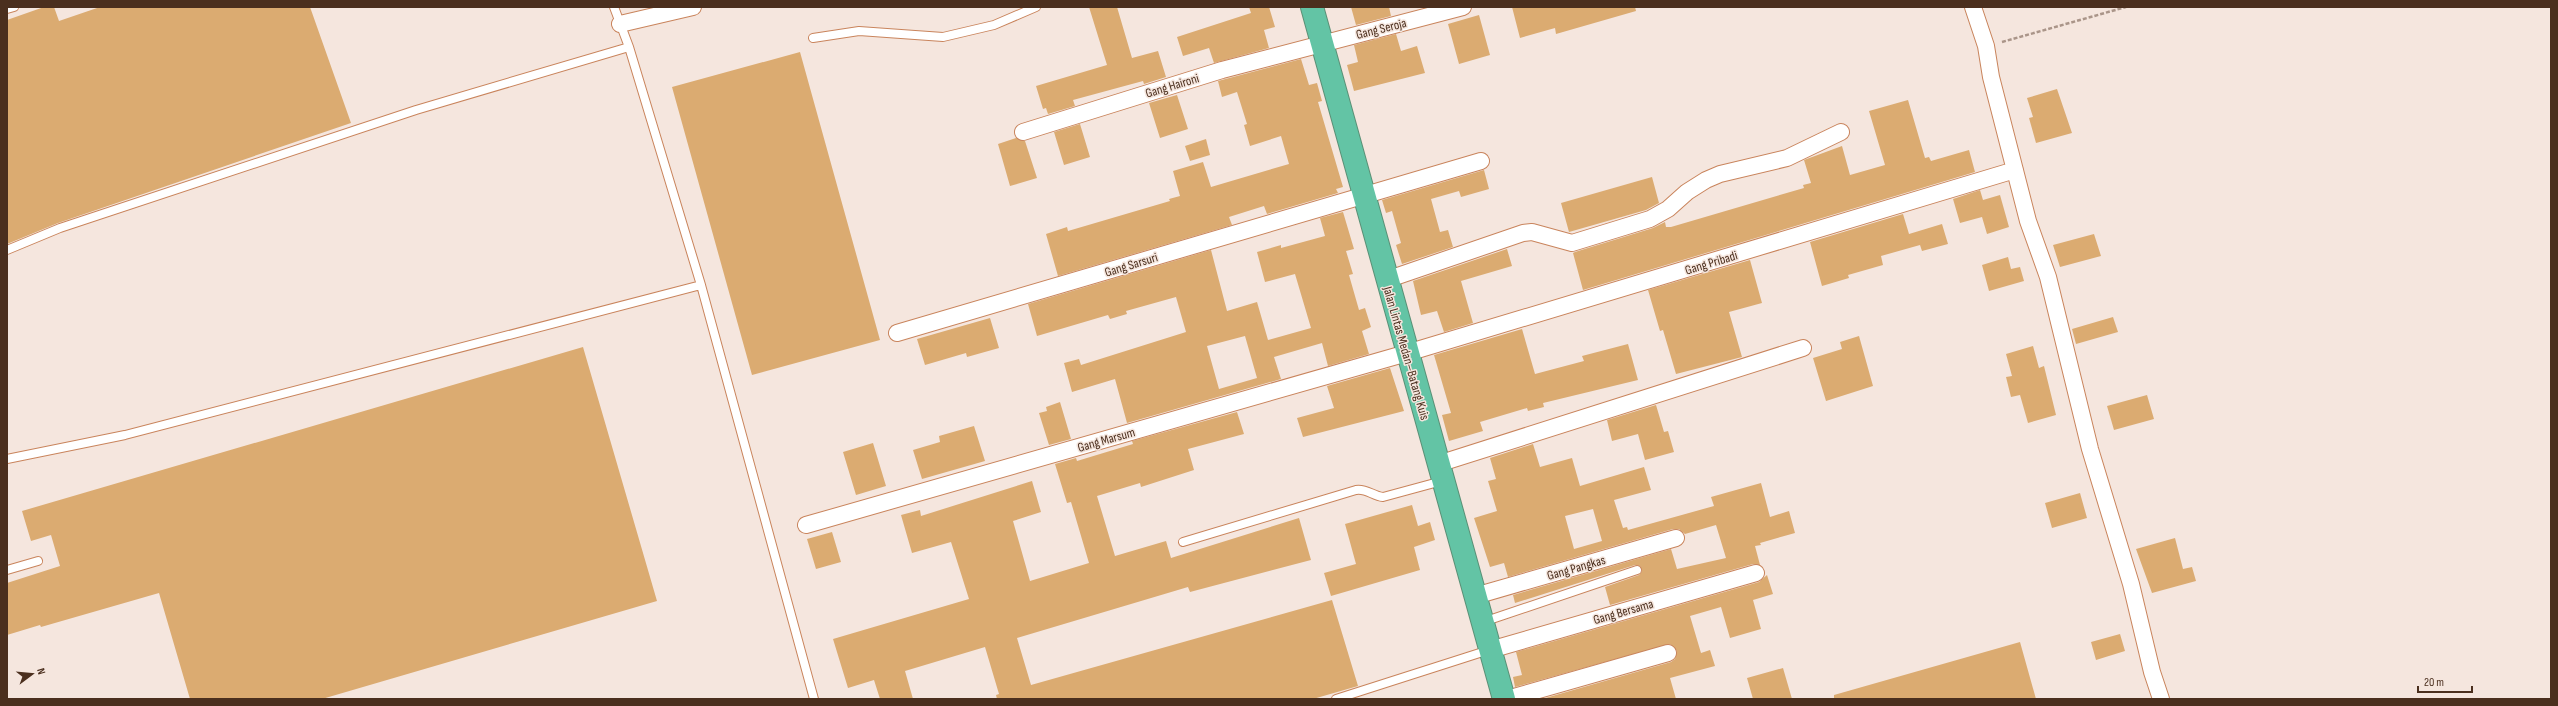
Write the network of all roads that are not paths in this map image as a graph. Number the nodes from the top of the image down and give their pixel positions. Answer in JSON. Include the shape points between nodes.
{"nodes":[{"id":1,"x":14,"y":7,"type":"edge"},
{"id":2,"x":614,"y":7,"type":"edge"},
{"id":3,"x":693,"y":7,"type":"edge"},
{"id":4,"x":1036,"y":7,"type":"edge"},
{"id":5,"x":1312,"y":7,"type":"edge"},
{"id":6,"x":1462,"y":7,"type":"edge"},
{"id":7,"x":1973,"y":7,"type":"edge"},
{"id":8,"x":7,"y":9,"type":"edge"},
{"id":9,"x":620,"y":24,"type":"junction"},
{"id":10,"x":813,"y":38,"type":"dead end"},
{"id":11,"x":1322,"y":43,"type":"junction"},
{"id":12,"x":629,"y":47,"type":"junction"},
{"id":13,"x":1023,"y":132,"type":"dead end"},
{"id":14,"x":1841,"y":132,"type":"dead end"},
{"id":15,"x":1480,"y":161,"type":"dead end"},
{"id":16,"x":2015,"y":170,"type":"junction"},
{"id":17,"x":1365,"y":194,"type":"junction"},
{"id":18,"x":7,"y":250,"type":"edge"},
{"id":19,"x":1386,"y":280,"type":"junction"},
{"id":20,"x":701,"y":284,"type":"junction"},
{"id":21,"x":897,"y":333,"type":"dead end"},
{"id":22,"x":1803,"y":348,"type":"dead end"},
{"id":23,"x":1407,"y":353,"type":"junction"},
{"id":24,"x":7,"y":459,"type":"edge"},
{"id":25,"x":1440,"y":472,"type":"junction"},
{"id":26,"x":806,"y":525,"type":"dead end"},
{"id":27,"x":1676,"y":538,"type":"dead end"},
{"id":28,"x":1183,"y":542,"type":"dead end"},
{"id":29,"x":38,"y":561,"type":"dead end"},
{"id":30,"x":7,"y":570,"type":"edge"},
{"id":31,"x":1637,"y":570,"type":"dead end"},
{"id":32,"x":1756,"y":573,"type":"dead end"},
{"id":33,"x":1475,"y":596,"type":"junction"},
{"id":34,"x":1482,"y":622,"type":"junction"},
{"id":35,"x":1490,"y":650,"type":"junction"},
{"id":36,"x":1668,"y":653,"type":"dead end"},
{"id":37,"x":814,"y":699,"type":"edge"},
{"id":38,"x":1336,"y":699,"type":"edge"},
{"id":39,"x":1504,"y":699,"type":"edge"},
{"id":40,"x":1507,"y":699,"type":"edge"},
{"id":41,"x":2161,"y":699,"type":"edge"}],
"edges":[{"from":1,"to":8,"type":"lane"},
{"from":2,"to":9,"type":"lane"},
{"from":3,"to":9,"type":"street"},
{"from":4,"to":10,"type":"lane","via":[[994,25],[943,37],[859,31]]},
{"from":5,"to":11,"type":"highway","name":"Jalan Lintas Medan–Batang Kuis"},
{"from":6,"to":11,"type":"street","name":"Gang Seroja"},
{"from":7,"to":16,"type":"street","via":[[1986,46],[1991,77]]},
{"from":9,"to":12,"type":"lane"},
{"from":11,"to":13,"type":"street","name":"Gang Haironi","via":[[1222,70]]},
{"from":11,"to":17,"type":"highway","name":"Jalan Lintas Medan–Batang Kuis"},
{"from":12,"to":18,"type":"lane","via":[[416,110],[60,228]]},
{"from":12,"to":20,"type":"lane"},
{"from":14,"to":19,"type":"street","via":[[1787,158],[1720,174],[1706,180],[1687,192],[1668,210],[1650,219],[1572,243],[1532,232],[1523,233]]},
{"from":15,"to":17,"type":"street","name":"Gang Sarsuri"},
{"from":16,"to":23,"type":"street","name":"Gang Pribadi"},
{"from":16,"to":41,"type":"street","via":[[2028,221],[2048,278],[2090,449],[2131,584]]},
{"from":17,"to":19,"type":"highway","name":"Jalan Lintas Medan–Batang Kuis"},
{"from":17,"to":21,"type":"street","name":"Gang Sarsuri"},
{"from":19,"to":23,"type":"highway","name":"Jalan Lintas Medan–Batang Kuis"},
{"from":20,"to":24,"type":"lane","via":[[125,435]]},
{"from":20,"to":37,"type":"lane"},
{"from":22,"to":25,"type":"street"},
{"from":23,"to":25,"type":"highway","name":"Jalan Lintas Medan–Batang Kuis"},
{"from":23,"to":26,"type":"street","name":"Gang Marsum"},
{"from":25,"to":28,"type":"lane","via":[[1383,497],[1376,497],[1365,490],[1356,490]]},
{"from":25,"to":33,"type":"highway","name":"Jalan Lintas Medan–Batang Kuis"},
{"from":27,"to":33,"type":"street","name":"Gang Pangkas"},
{"from":29,"to":30,"type":"lane"},
{"from":31,"to":34,"type":"lane"},
{"from":32,"to":35,"type":"street","name":"Gang Bersama"},
{"from":33,"to":34,"type":"highway","name":"Jalan Lintas Medan–Batang Kuis"},
{"from":34,"to":35,"type":"highway","name":"Jalan Lintas Medan–Batang Kuis"},
{"from":35,"to":38,"type":"lane"},
{"from":35,"to":39,"type":"highway","name":"Jalan Lintas Medan–Batang Kuis"},
{"from":36,"to":40,"type":"street"}]}
